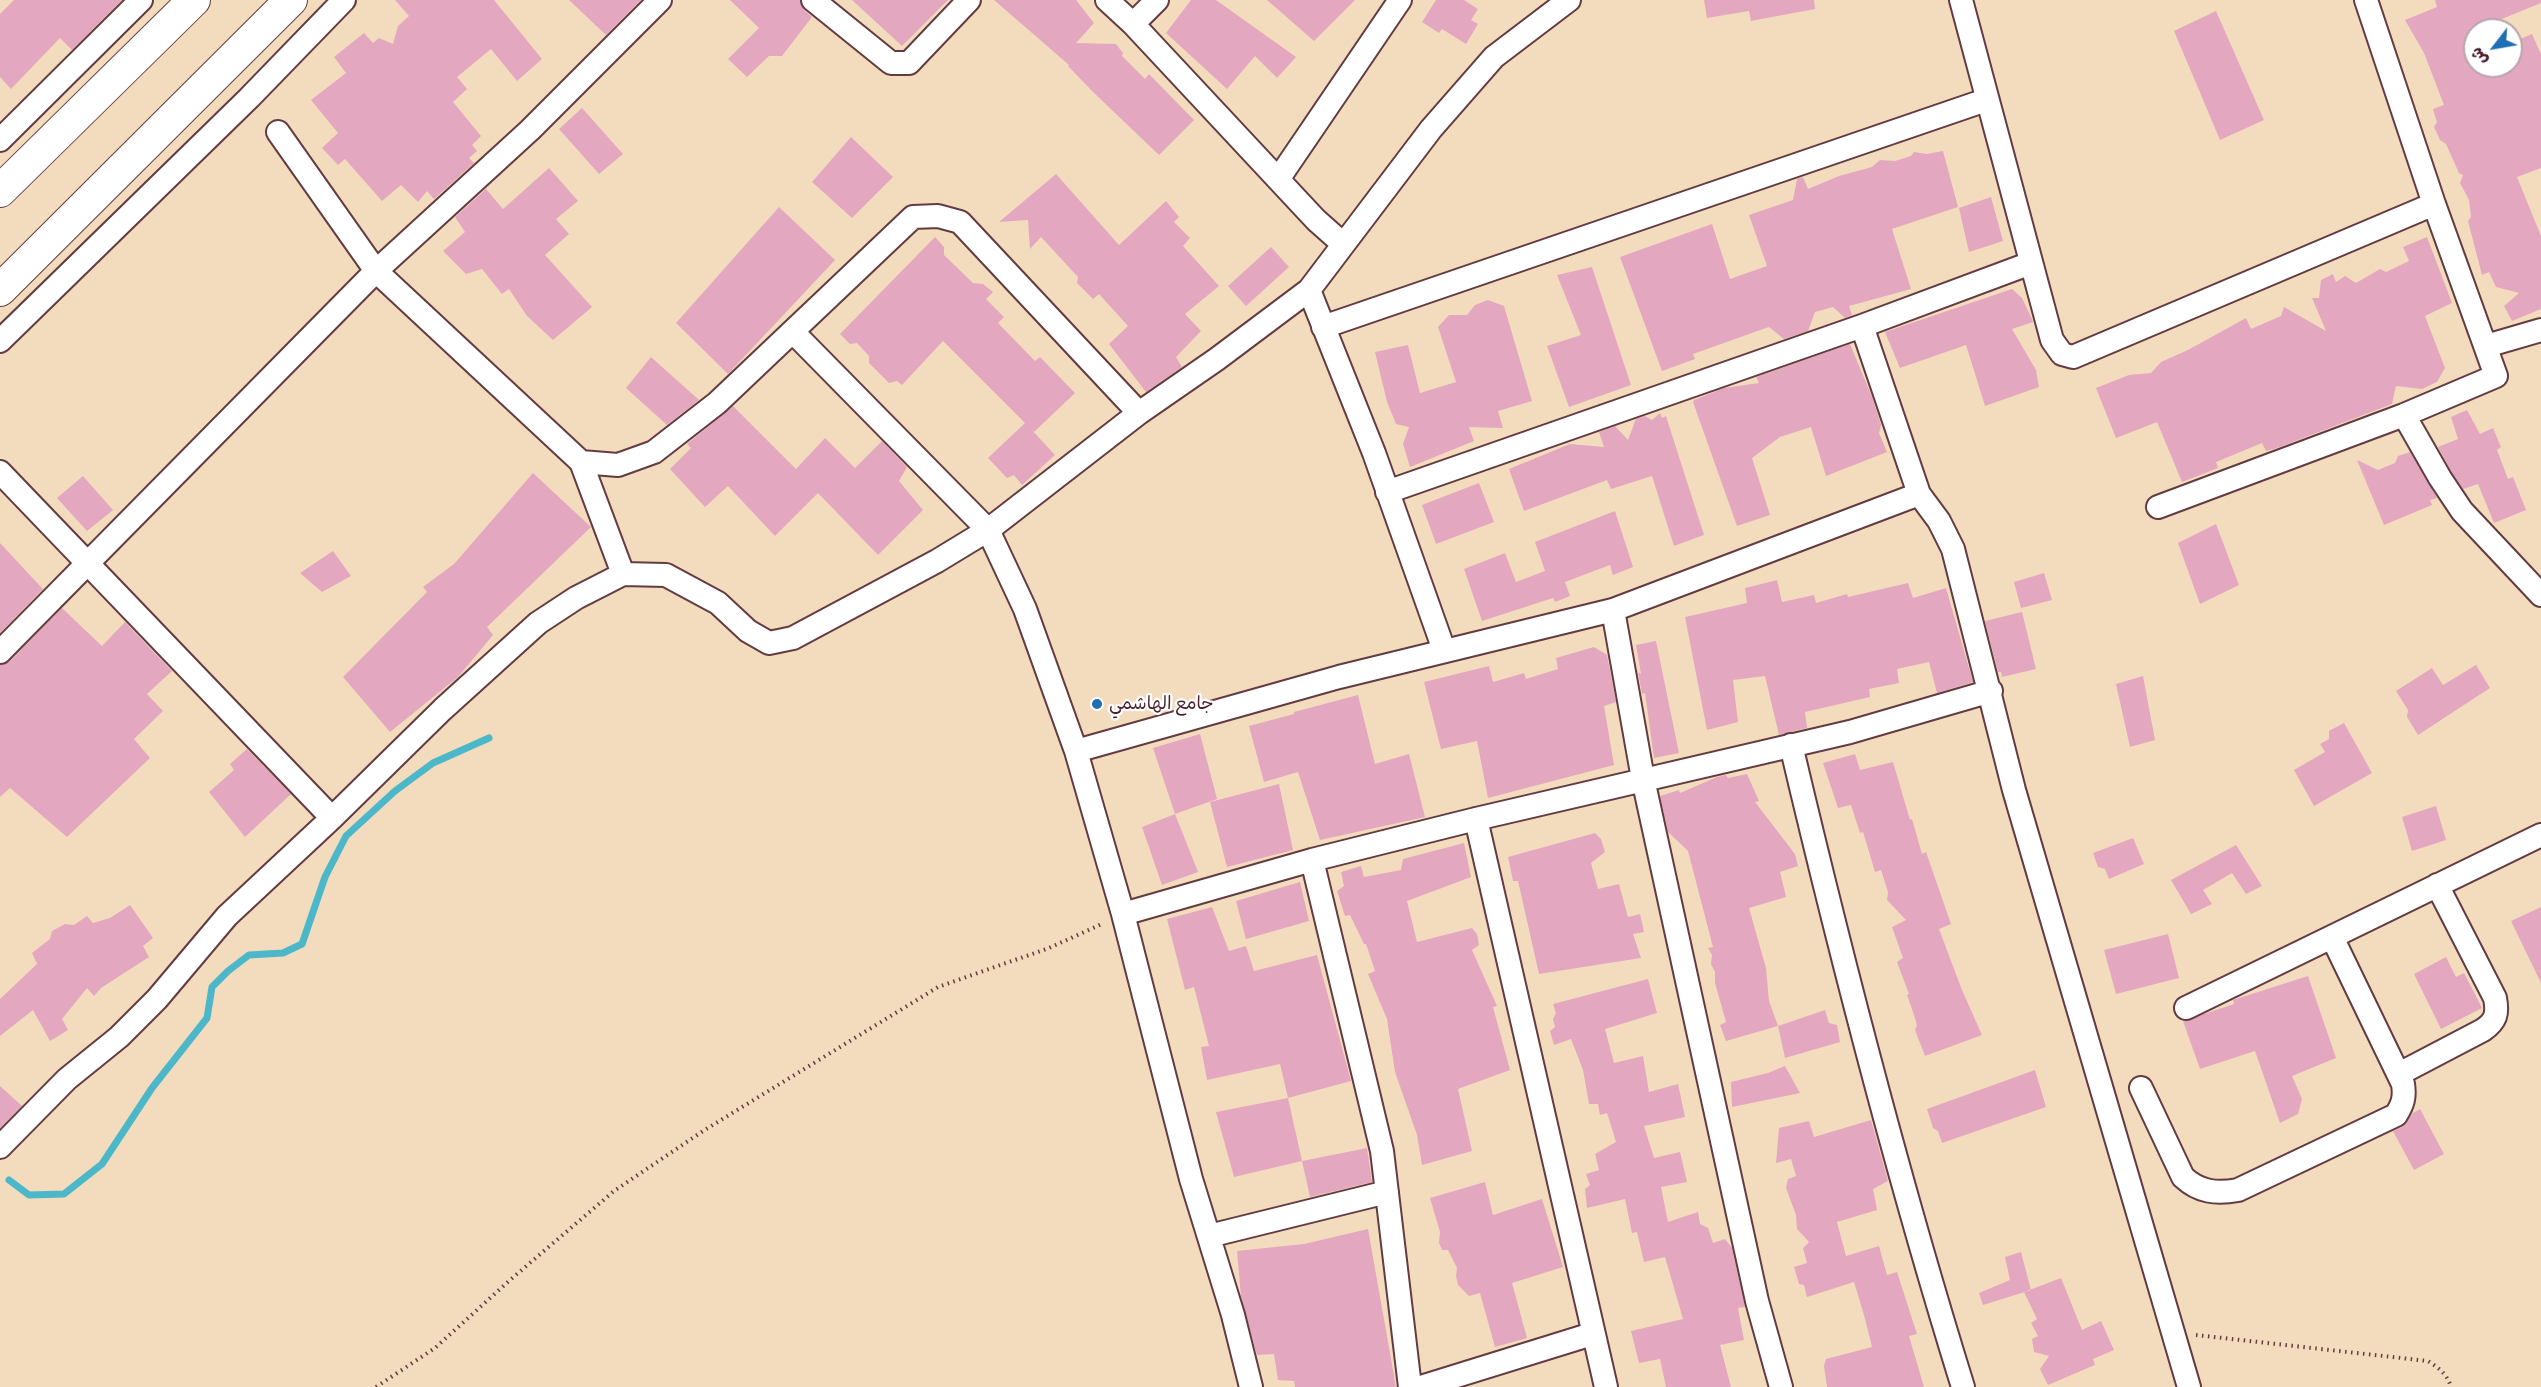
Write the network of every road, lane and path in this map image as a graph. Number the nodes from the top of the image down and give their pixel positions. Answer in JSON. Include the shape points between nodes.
{"nodes":[{"id":1,"x":141,"y":0,"type":"edge"},
{"id":2,"x":194,"y":0,"type":"edge"},
{"id":3,"x":291,"y":0,"type":"edge"},
{"id":4,"x":344,"y":0,"type":"edge"},
{"id":5,"x":660,"y":0,"type":"edge"},
{"id":6,"x":813,"y":0,"type":"edge"},
{"id":7,"x":969,"y":0,"type":"edge"},
{"id":8,"x":1107,"y":0,"type":"edge"},
{"id":9,"x":1157,"y":0,"type":"edge"},
{"id":10,"x":1400,"y":0,"type":"edge"},
{"id":11,"x":1569,"y":0,"type":"edge"},
{"id":12,"x":1961,"y":0,"type":"edge"},
{"id":13,"x":2366,"y":0,"type":"edge"},
{"id":14,"x":1133,"y":24,"type":"junction"},
{"id":15,"x":1986,"y":100,"type":"junction"},
{"id":16,"x":278,"y":132,"type":"dead end"},
{"id":17,"x":0,"y":140,"type":"edge"},
{"id":18,"x":1279,"y":178,"type":"junction"},
{"id":19,"x":0,"y":191,"type":"edge"},
{"id":20,"x":2434,"y":204,"type":"junction"},
{"id":21,"x":1343,"y":244,"type":"junction"},
{"id":22,"x":2031,"y":263,"type":"junction"},
{"id":23,"x":376,"y":271,"type":"junction"},
{"id":24,"x":0,"y":290,"type":"edge"},
{"id":25,"x":1309,"y":290,"type":"junction"},
{"id":26,"x":1862,"y":326,"type":"junction"},
{"id":27,"x":1323,"y":327,"type":"junction"},
{"id":28,"x":2541,"y":330,"type":"edge"},
{"id":29,"x":793,"y":332,"type":"junction"},
{"id":30,"x":0,"y":342,"type":"edge"},
{"id":31,"x":2486,"y":346,"type":"junction"},
{"id":32,"x":1139,"y":413,"type":"junction"},
{"id":33,"x":2404,"y":415,"type":"junction"},
{"id":34,"x":581,"y":462,"type":"junction"},
{"id":35,"x":0,"y":472,"type":"edge"},
{"id":36,"x":1387,"y":492,"type":"junction"},
{"id":37,"x":1919,"y":494,"type":"junction"},
{"id":38,"x":2158,"y":507,"type":"dead end"},
{"id":39,"x":988,"y":530,"type":"junction"},
{"id":40,"x":90,"y":563,"type":"junction"},
{"id":41,"x":623,"y":574,"type":"junction"},
{"id":42,"x":2541,"y":595,"type":"edge"},
{"id":43,"x":1613,"y":610,"type":"junction"},
{"id":44,"x":1444,"y":650,"type":"junction"},
{"id":45,"x":0,"y":652,"type":"edge"},
{"id":46,"x":1991,"y":691,"type":"junction"},
{"id":47,"x":1791,"y":745,"type":"junction"},
{"id":48,"x":1076,"y":751,"type":"junction"},
{"id":49,"x":1643,"y":779,"type":"junction"},
{"id":50,"x":332,"y":818,"type":"junction"},
{"id":51,"x":1476,"y":819,"type":"junction"},
{"id":52,"x":2541,"y":835,"type":"edge"},
{"id":53,"x":1312,"y":860,"type":"junction"},
{"id":54,"x":2437,"y":885,"type":"junction"},
{"id":55,"x":1124,"y":914,"type":"junction"},
{"id":56,"x":2332,"y":937,"type":"junction"},
{"id":57,"x":2186,"y":1008,"type":"dead end"},
{"id":58,"x":2399,"y":1074,"type":"junction"},
{"id":59,"x":2141,"y":1088,"type":"dead end"},
{"id":60,"x":0,"y":1147,"type":"edge"},
{"id":61,"x":1387,"y":1192,"type":"junction"},
{"id":62,"x":1209,"y":1236,"type":"junction"},
{"id":63,"x":2173,"y":1332,"type":"junction"},
{"id":64,"x":1592,"y":1334,"type":"junction"},
{"id":65,"x":376,"y":1387,"type":"edge"},
{"id":66,"x":1251,"y":1387,"type":"edge"},
{"id":67,"x":1410,"y":1387,"type":"edge"},
{"id":68,"x":1421,"y":1387,"type":"edge"},
{"id":69,"x":1606,"y":1387,"type":"edge"},
{"id":70,"x":1781,"y":1387,"type":"edge"},
{"id":71,"x":1963,"y":1387,"type":"edge"},
{"id":72,"x":2189,"y":1387,"type":"edge"},
{"id":73,"x":2451,"y":1387,"type":"edge"}],
"edges":[{"from":1,"to":17,"type":"street"},
{"from":2,"to":19,"type":"main road"},
{"from":3,"to":24,"type":"main road"},
{"from":4,"to":30,"type":"street"},
{"from":5,"to":23,"type":"street","via":[[530,130]]},
{"from":6,"to":7,"type":"street","via":[[891,63],[909,63]]},
{"from":8,"to":14,"type":"street"},
{"from":9,"to":14,"type":"street"},
{"from":10,"to":18,"type":"street"},
{"from":11,"to":21,"type":"street","via":[[1494,57],[1431,129]]},
{"from":12,"to":15,"type":"street"},
{"from":13,"to":20,"type":"street"},
{"from":14,"to":18,"type":"street"},
{"from":15,"to":22,"type":"street"},
{"from":15,"to":27,"type":"street"},
{"from":16,"to":23,"type":"street"},
{"from":18,"to":21,"type":"street"},
{"from":20,"to":22,"type":"street","via":[[2073,357],[2062,354],[2052,340]]},
{"from":20,"to":31,"type":"street"},
{"from":21,"to":25,"type":"street"},
{"from":22,"to":26,"type":"street"},
{"from":23,"to":34,"type":"street"},
{"from":23,"to":40,"type":"street"},
{"from":25,"to":27,"type":"street"},
{"from":25,"to":32,"type":"street"},
{"from":26,"to":36,"type":"street"},
{"from":26,"to":37,"type":"street"},
{"from":27,"to":36,"type":"street"},
{"from":28,"to":31,"type":"street"},
{"from":29,"to":32,"type":"street","via":[[913,217],[938,216],[960,222]]},
{"from":29,"to":34,"type":"street","via":[[717,403],[654,452],[618,465]]},
{"from":29,"to":39,"type":"street"},
{"from":31,"to":33,"type":"street","via":[[2496,376]]},
{"from":32,"to":39,"type":"street"},
{"from":33,"to":38,"type":"street"},
{"from":33,"to":42,"type":"street","via":[[2462,511]]},
{"from":34,"to":41,"type":"street"},
{"from":35,"to":40,"type":"street"},
{"from":36,"to":44,"type":"street"},
{"from":37,"to":43,"type":"street"},
{"from":37,"to":46,"type":"street","via":[[1939,520],[1953,549]]},
{"from":39,"to":41,"type":"street","via":[[794,638],[769,643],[748,631],[718,603],[666,575]]},
{"from":39,"to":48,"type":"street","via":[[1024,609]]},
{"from":40,"to":45,"type":"street"},
{"from":40,"to":50,"type":"street"},
{"from":41,"to":50,"type":"street","via":[[538,623]]},
{"from":43,"to":44,"type":"street"},
{"from":43,"to":49,"type":"street"},
{"from":44,"to":48,"type":"street"},
{"from":46,"to":47,"type":"street"},
{"from":46,"to":63,"type":"street","via":[[2014,790]]},
{"from":47,"to":49,"type":"street"},
{"from":47,"to":71,"type":"street","via":[[1874,1081]]},
{"from":48,"to":55,"type":"street"},
{"from":49,"to":51,"type":"street"},
{"from":49,"to":70,"type":"street","via":[[1757,1301]]},
{"from":50,"to":60,"type":"street","via":[[227,916],[127,1029],[68,1079]]},
{"from":51,"to":53,"type":"street"},
{"from":51,"to":64,"type":"street"},
{"from":52,"to":54,"type":"street"},
{"from":53,"to":55,"type":"street"},
{"from":53,"to":61,"type":"street","via":[[1382,1151]]},
{"from":54,"to":56,"type":"street"},
{"from":54,"to":58,"type":"street","via":[[2498,1011],[2493,1023],[2483,1030]]},
{"from":55,"to":62,"type":"street"},
{"from":55,"to":65,"type":"path","via":[[1049,948],[938,987],[703,1131],[614,1191],[435,1348]]},
{"from":56,"to":57,"type":"street"},
{"from":56,"to":58,"type":"street"},
{"from":58,"to":59,"type":"street","via":[[2404,1095],[2396,1115],[2238,1190],[2221,1193],[2193,1186],[2183,1177]]},
{"from":61,"to":62,"type":"street"},
{"from":61,"to":67,"type":"street"},
{"from":62,"to":66,"type":"street"},
{"from":63,"to":72,"type":"street"},
{"from":63,"to":73,"type":"path","via":[[2428,1361],[2440,1368]]},
{"from":64,"to":68,"type":"street"},
{"from":64,"to":69,"type":"street"}]}
